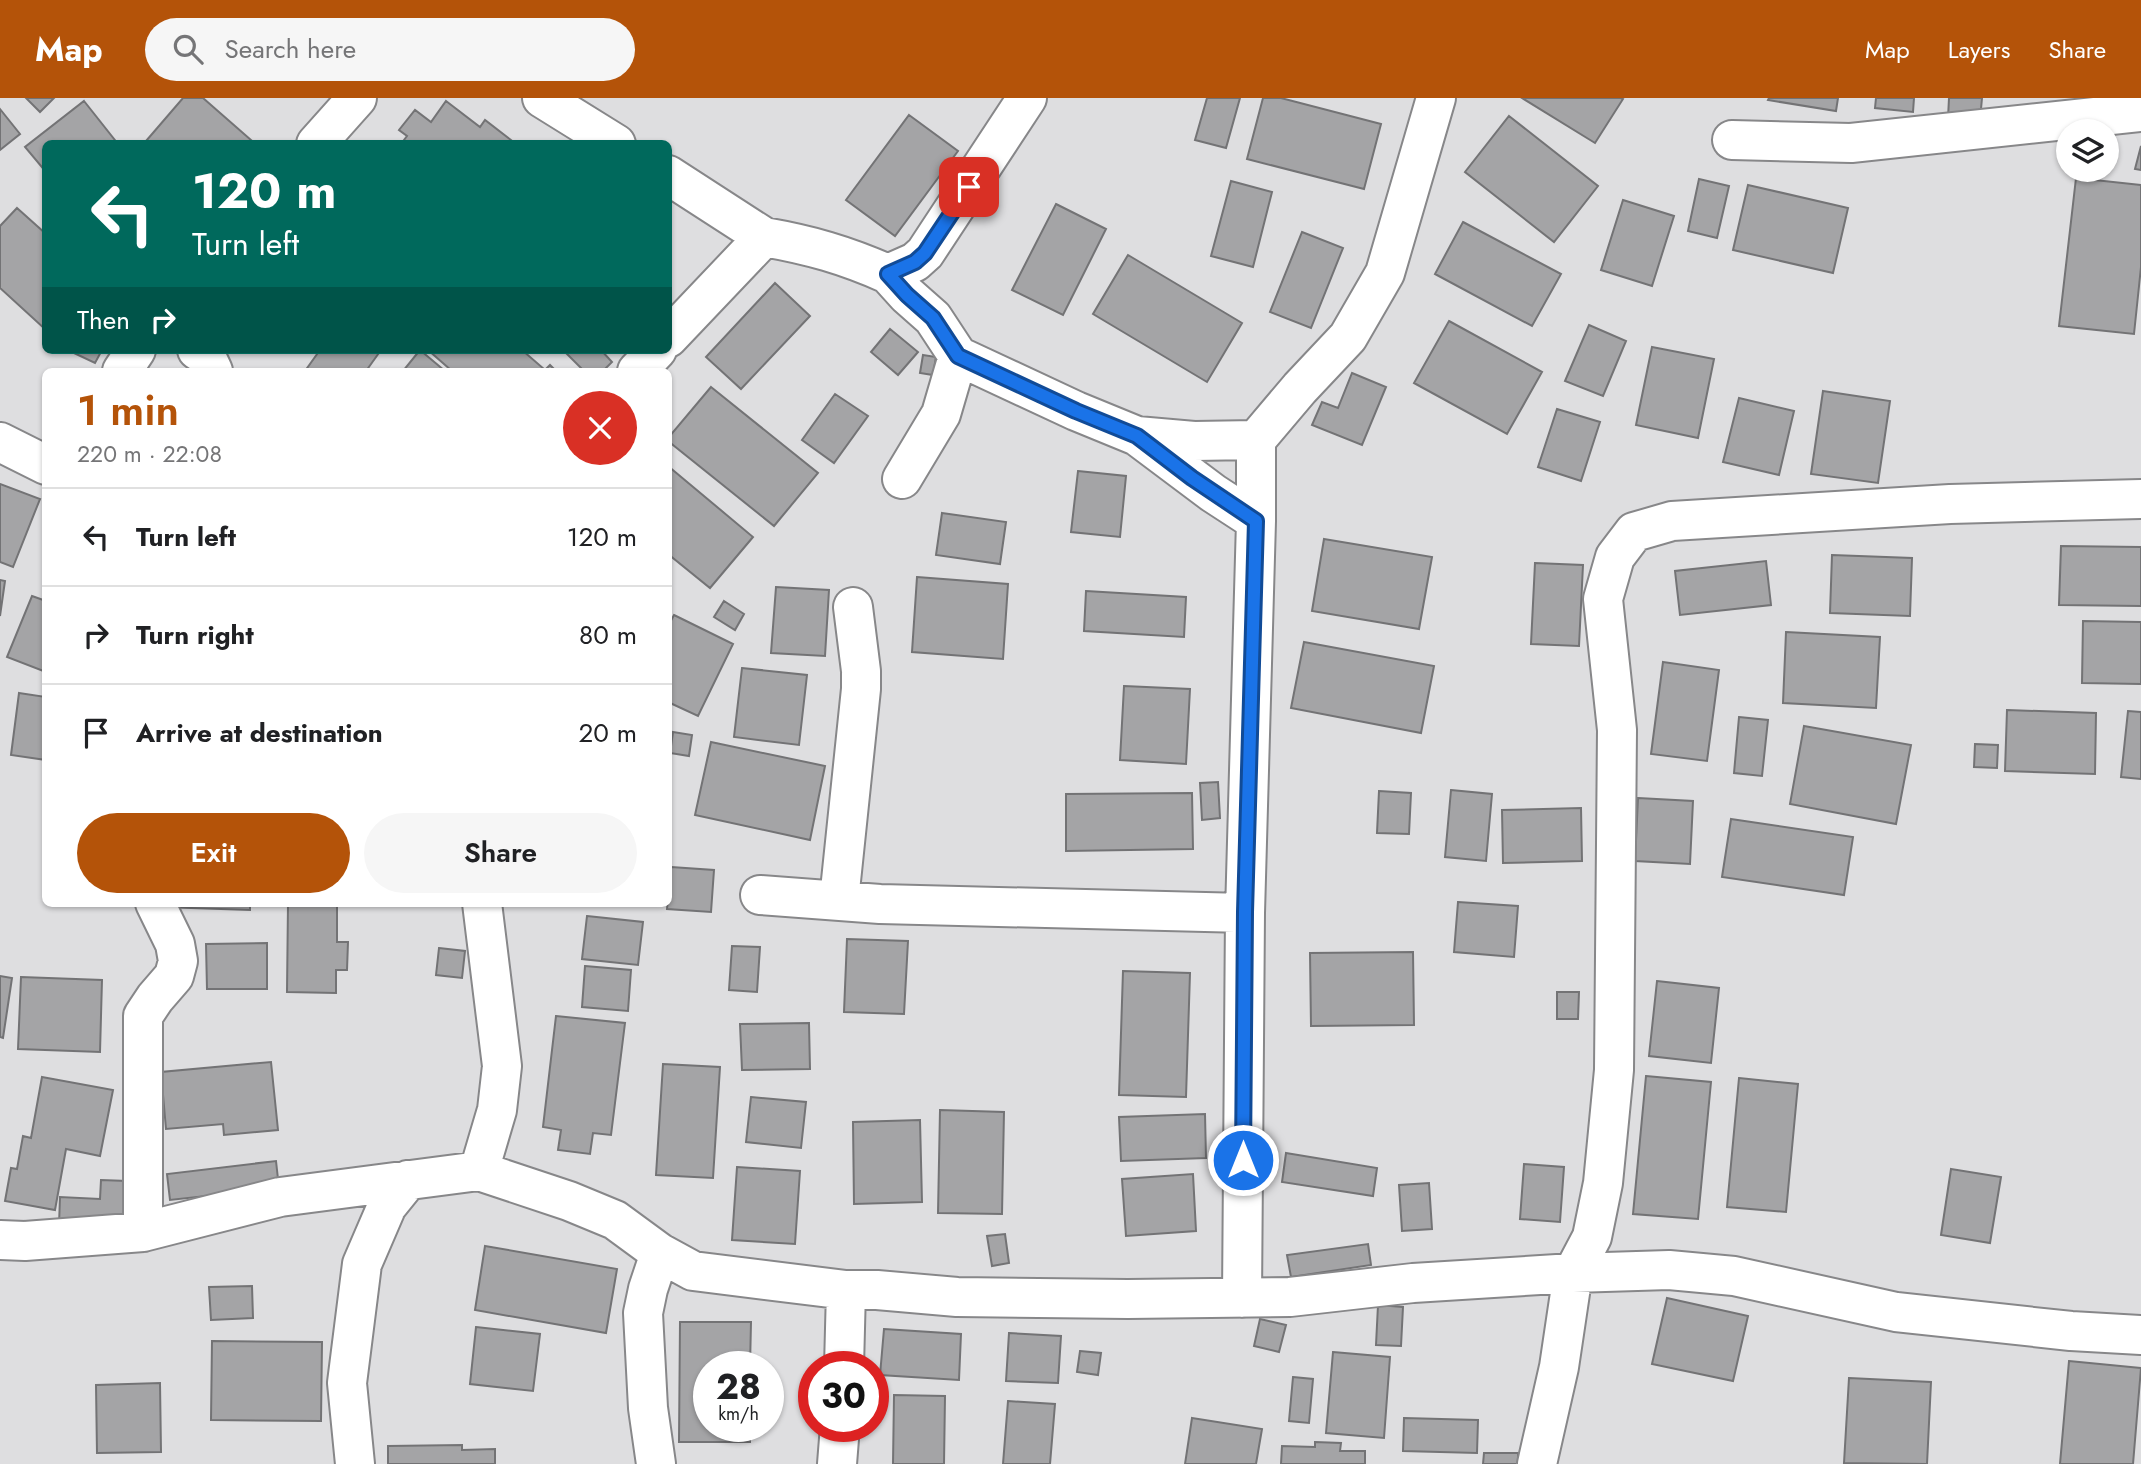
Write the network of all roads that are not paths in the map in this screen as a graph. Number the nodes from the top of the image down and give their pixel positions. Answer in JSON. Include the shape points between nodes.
{"nodes":[{"id":1,"x":358,"y":98,"type":"edge"},
{"id":2,"x":542,"y":98,"type":"edge"},
{"id":3,"x":1027,"y":98,"type":"edge"},
{"id":4,"x":1436,"y":98,"type":"edge"},
{"id":5,"x":2008,"y":98,"type":"edge"},
{"id":6,"x":2141,"y":112,"type":"edge"},
{"id":7,"x":2050,"y":122,"type":"junction"},
{"id":8,"x":320,"y":140,"type":"edge"},
{"id":9,"x":610,"y":140,"type":"edge"},
{"id":10,"x":1732,"y":140,"type":"dead end"},
{"id":11,"x":672,"y":178,"type":"edge"},
{"id":12,"x":764,"y":237,"type":"junction"},
{"id":13,"x":888,"y":274,"type":"junction"},
{"id":14,"x":672,"y":334,"type":"edge"},
{"id":15,"x":653,"y":354,"type":"edge"},
{"id":16,"x":958,"y":356,"type":"junction"},
{"id":17,"x":640,"y":368,"type":"edge"},
{"id":18,"x":1137,"y":436,"type":"junction"},
{"id":19,"x":1256,"y":440,"type":"junction"},
{"id":20,"x":0,"y":442,"type":"edge"},
{"id":21,"x":42,"y":463,"type":"edge"},
{"id":22,"x":902,"y":479,"type":"dead end"},
{"id":23,"x":2141,"y":499,"type":"edge"},
{"id":24,"x":1256,"y":521,"type":"junction"},
{"id":25,"x":853,"y":607,"type":"dead end"},
{"id":26,"x":760,"y":895,"type":"dead end"},
{"id":27,"x":839,"y":900,"type":"junction"},
{"id":28,"x":157,"y":907,"type":"edge"},
{"id":29,"x":482,"y":907,"type":"edge"},
{"id":30,"x":1245,"y":912,"type":"junction"},
{"id":31,"x":480,"y":1171,"type":"junction"},
{"id":32,"x":408,"y":1180,"type":"junction"},
{"id":33,"x":143,"y":1232,"type":"junction"},
{"id":34,"x":0,"y":1240,"type":"edge"},
{"id":35,"x":660,"y":1253,"type":"junction"},
{"id":36,"x":1573,"y":1273,"type":"junction"},
{"id":37,"x":846,"y":1290,"type":"junction"},
{"id":38,"x":1242,"y":1298,"type":"junction"},
{"id":39,"x":2141,"y":1335,"type":"edge"},
{"id":40,"x":844,"y":1351,"type":"edge"},
{"id":41,"x":839,"y":1442,"type":"edge"},
{"id":42,"x":355,"y":1464,"type":"edge"},
{"id":43,"x":656,"y":1464,"type":"edge"},
{"id":44,"x":838,"y":1464,"type":"edge"},
{"id":45,"x":1537,"y":1464,"type":"edge"}],
"edges":[{"from":1,"to":8,"type":"street"},
{"from":2,"to":9,"type":"street"},
{"from":3,"to":13,"type":"street","via":[[925,253]]},
{"from":4,"to":19,"type":"street","via":[[1385,274],[1348,337]]},
{"from":5,"to":7,"type":"street"},
{"from":6,"to":7,"type":"street"},
{"from":7,"to":10,"type":"street","via":[[1852,143]]},
{"from":11,"to":12,"type":"street"},
{"from":12,"to":13,"type":"street","via":[[809,245]]},
{"from":12,"to":14,"type":"street"},
{"from":13,"to":16,"type":"street","via":[[933,318]]},
{"from":15,"to":17,"type":"street"},
{"from":16,"to":18,"type":"street"},
{"from":16,"to":22,"type":"street","via":[[941,414]]},
{"from":18,"to":19,"type":"street"},
{"from":18,"to":24,"type":"street"},
{"from":19,"to":24,"type":"street"},
{"from":20,"to":21,"type":"street"},
{"from":23,"to":36,"type":"street","via":[[1950,504],[1672,521],[1634,532],[1615,557],[1603,599],[1617,730],[1614,1070],[1603,1183],[1592,1237]]},
{"from":24,"to":30,"type":"street"},
{"from":25,"to":27,"type":"street","via":[[861,671]]},
{"from":26,"to":27,"type":"street"},
{"from":27,"to":30,"type":"street"},
{"from":28,"to":33,"type":"street","via":[[178,961],[174,976],[144,1016]]},
{"from":29,"to":31,"type":"street","via":[[502,1066],[497,1110]]},
{"from":30,"to":38,"type":"street"},
{"from":31,"to":32,"type":"street"},
{"from":31,"to":35,"type":"street","via":[[615,1220]]},
{"from":32,"to":33,"type":"street","via":[[280,1197]]},
{"from":32,"to":42,"type":"street","via":[[387,1206],[362,1264],[347,1383]]},
{"from":33,"to":34,"type":"street"},
{"from":35,"to":37,"type":"street","via":[[693,1271]]},
{"from":35,"to":43,"type":"street","via":[[643,1313]]},
{"from":36,"to":38,"type":"street"},
{"from":36,"to":39,"type":"street","via":[[1669,1270],[1734,1276],[1896,1312]]},
{"from":36,"to":45,"type":"street","via":[[1559,1367]]},
{"from":37,"to":38,"type":"street","via":[[957,1297]]},
{"from":37,"to":40,"type":"street"},
{"from":41,"to":44,"type":"street"}]}
